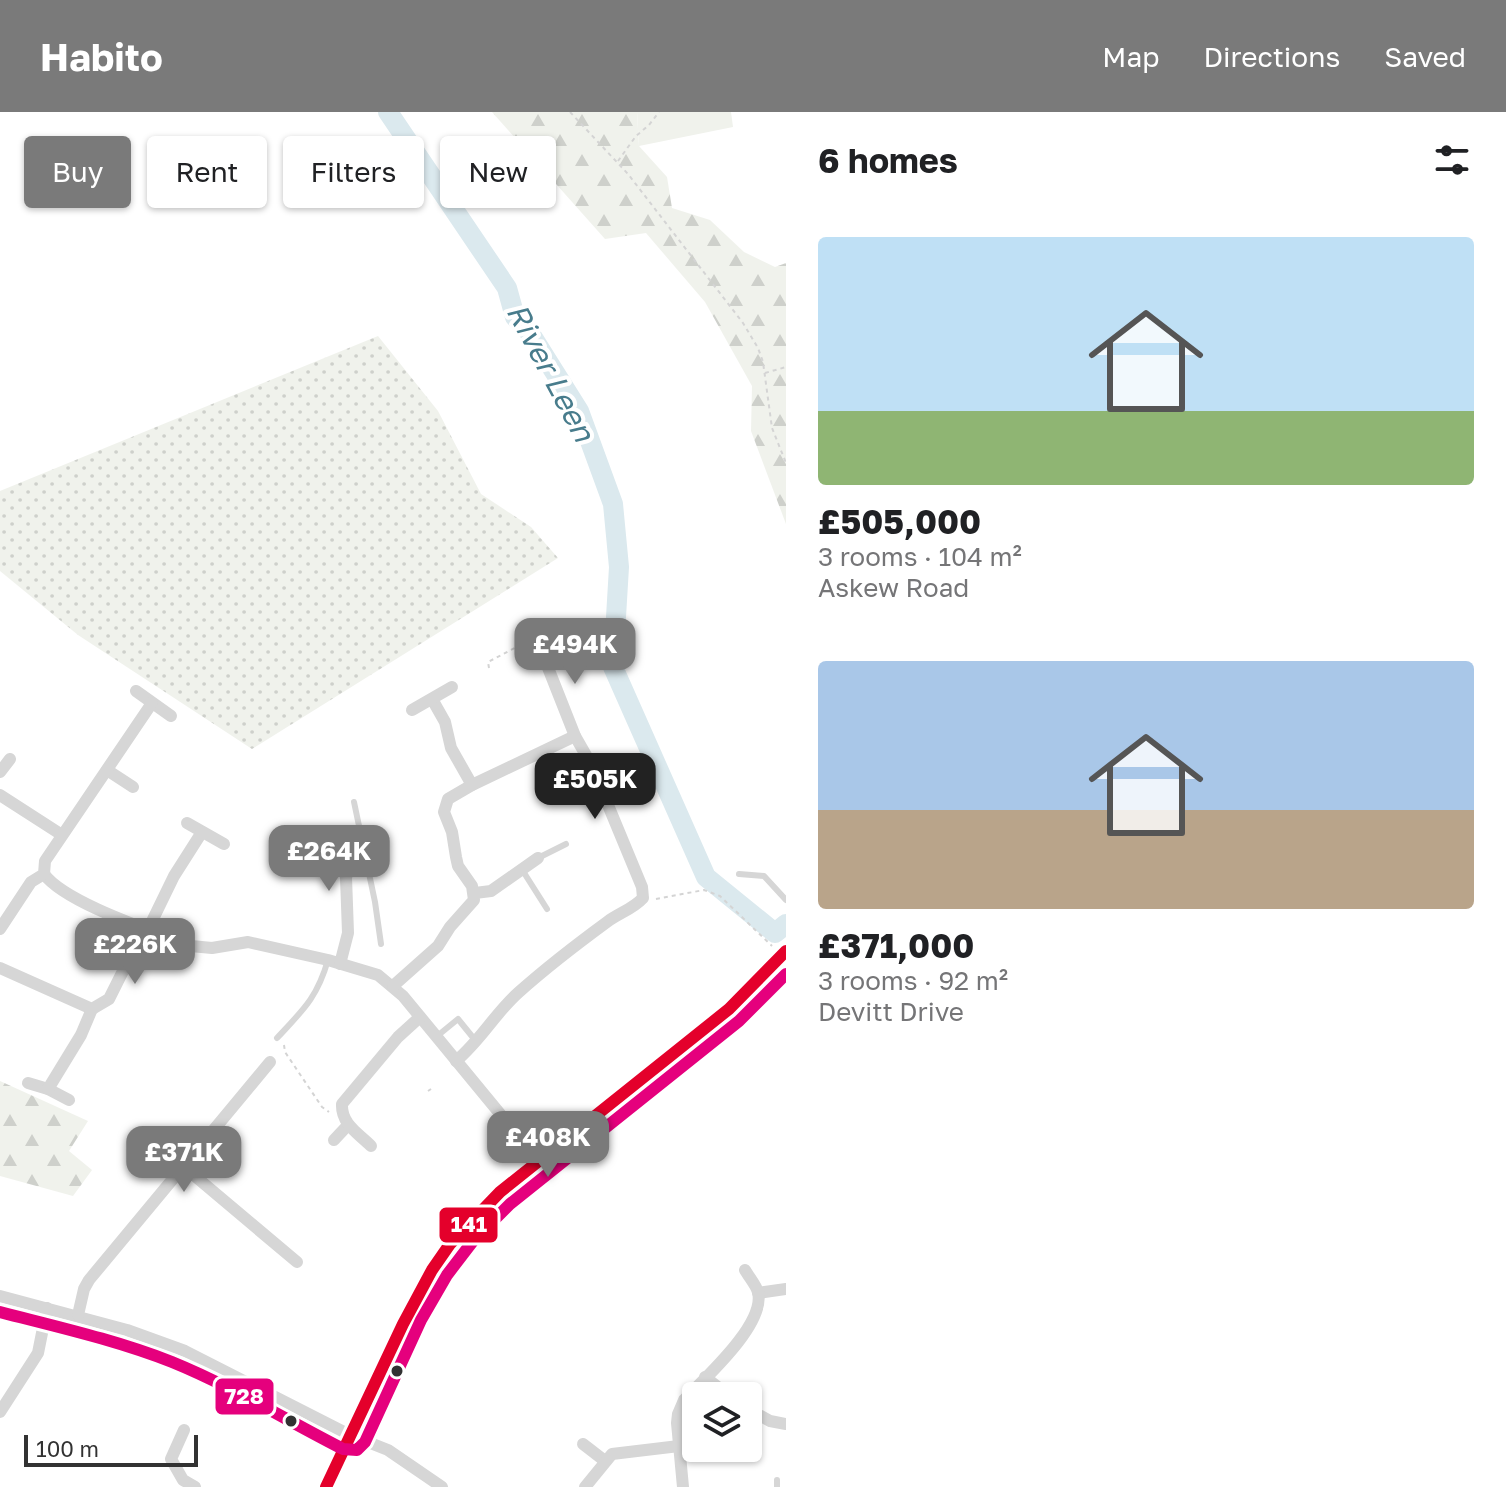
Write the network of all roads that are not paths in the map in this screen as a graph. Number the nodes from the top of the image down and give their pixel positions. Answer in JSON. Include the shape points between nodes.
{"nodes":[{"id":1,"x":541,"y":650,"type":"road end"},
{"id":2,"x":452,"y":687,"type":"dead end"},
{"id":3,"x":136,"y":691,"type":"dead end"},
{"id":4,"x":432,"y":699,"type":"junction"},
{"id":5,"x":152,"y":703,"type":"junction"},
{"id":6,"x":412,"y":710,"type":"dead end"},
{"id":7,"x":171,"y":716,"type":"dead end"},
{"id":8,"x":575,"y":736,"type":"junction"},
{"id":9,"x":10,"y":759,"type":"dead end"},
{"id":10,"x":107,"y":770,"type":"junction"},
{"id":11,"x":0,"y":772,"type":"edge"},
{"id":12,"x":472,"y":785,"type":"junction"},
{"id":13,"x":133,"y":787,"type":"dead end"},
{"id":14,"x":0,"y":795,"type":"edge"},
{"id":15,"x":354,"y":802,"type":"dead end"},
{"id":16,"x":187,"y":823,"type":"dead end"},
{"id":17,"x":202,"y":832,"type":"junction"},
{"id":18,"x":62,"y":835,"type":"junction"},
{"id":19,"x":224,"y":844,"type":"dead end"},
{"id":20,"x":566,"y":844,"type":"dead end"},
{"id":21,"x":538,"y":858,"type":"joint"},
{"id":22,"x":368,"y":867,"type":"junction"},
{"id":23,"x":521,"y":868,"type":"junction"},
{"id":24,"x":44,"y":874,"type":"junction"},
{"id":25,"x":739,"y":874,"type":"dead end"},
{"id":26,"x":475,"y":893,"type":"junction"},
{"id":27,"x":786,"y":900,"type":"edge"},
{"id":28,"x":547,"y":909,"type":"dead end"},
{"id":29,"x":0,"y":929,"type":"edge"},
{"id":30,"x":148,"y":929,"type":"junction"},
{"id":31,"x":381,"y":944,"type":"dead end"},
{"id":32,"x":784,"y":953,"type":"edge"},
{"id":33,"x":334,"y":962,"type":"junction"},
{"id":34,"x":0,"y":968,"type":"edge"},
{"id":35,"x":393,"y":986,"type":"junction"},
{"id":36,"x":92,"y":1009,"type":"junction"},
{"id":37,"x":420,"y":1017,"type":"junction"},
{"id":38,"x":436,"y":1037,"type":"junction"},
{"id":39,"x":277,"y":1038,"type":"dead end"},
{"id":40,"x":477,"y":1043,"type":"junction"},
{"id":41,"x":456,"y":1061,"type":"junction"},
{"id":42,"x":270,"y":1062,"type":"dead end"},
{"id":43,"x":28,"y":1083,"type":"dead end"},
{"id":44,"x":48,"y":1089,"type":"junction"},
{"id":45,"x":69,"y":1100,"type":"dead end"},
{"id":46,"x":344,"y":1120,"type":"junction"},
{"id":47,"x":334,"y":1140,"type":"dead end"},
{"id":48,"x":371,"y":1146,"type":"dead end"},
{"id":49,"x":539,"y":1161,"type":"junction"},
{"id":50,"x":183,"y":1166,"type":"junction"},
{"id":51,"x":297,"y":1262,"type":"dead end"},
{"id":52,"x":745,"y":1270,"type":"dead end"},
{"id":53,"x":786,"y":1289,"type":"edge"},
{"id":54,"x":758,"y":1293,"type":"junction"},
{"id":55,"x":0,"y":1296,"type":"edge"},
{"id":56,"x":47,"y":1308,"type":"junction"},
{"id":57,"x":78,"y":1315,"type":"junction"},
{"id":58,"x":705,"y":1377,"type":"junction"},
{"id":59,"x":711,"y":1382,"type":"edge"},
{"id":60,"x":0,"y":1412,"type":"edge"},
{"id":61,"x":762,"y":1417,"type":"edge"},
{"id":62,"x":786,"y":1424,"type":"edge"},
{"id":63,"x":184,"y":1430,"type":"dead end"},
{"id":64,"x":350,"y":1435,"type":"junction"},
{"id":65,"x":583,"y":1444,"type":"dead end"},
{"id":66,"x":679,"y":1446,"type":"junction"},
{"id":67,"x":605,"y":1461,"type":"junction"},
{"id":68,"x":195,"y":1487,"type":"edge"},
{"id":69,"x":326,"y":1487,"type":"edge"},
{"id":70,"x":442,"y":1487,"type":"edge"},
{"id":71,"x":585,"y":1487,"type":"edge"},
{"id":72,"x":683,"y":1487,"type":"edge"}],
"edges":[{"from":1,"to":8,"type":"street"},
{"from":2,"to":4,"type":"street"},
{"from":3,"to":5,"type":"street"},
{"from":4,"to":6,"type":"street"},
{"from":4,"to":12,"type":"street"},
{"from":5,"to":7,"type":"street"},
{"from":5,"to":10,"type":"street"},
{"from":8,"to":12,"type":"street"},
{"from":8,"to":40,"type":"street","via":[[643,898],[520,991]]},
{"from":9,"to":11,"type":"street"},
{"from":10,"to":13,"type":"street"},
{"from":10,"to":18,"type":"street"},
{"from":12,"to":26,"type":"street","via":[[448,799],[444,812],[458,866]]},
{"from":14,"to":18,"type":"street"},
{"from":15,"to":22,"type":"lane"},
{"from":16,"to":17,"type":"street"},
{"from":17,"to":19,"type":"street"},
{"from":17,"to":30,"type":"street"},
{"from":18,"to":24,"type":"street","via":[[45,861]]},
{"from":20,"to":21,"type":"lane"},
{"from":21,"to":23,"type":"street"},
{"from":22,"to":31,"type":"lane"},
{"from":22,"to":33,"type":"street","via":[[346,877],[348,933]]},
{"from":23,"to":26,"type":"street","via":[[491,891]]},
{"from":23,"to":28,"type":"lane"},
{"from":24,"to":29,"type":"street","via":[[31,882]]},
{"from":24,"to":30,"type":"street","via":[[73,897]]},
{"from":25,"to":27,"type":"lane","via":[[764,876]]},
{"from":26,"to":35,"type":"street","via":[[469,909],[438,946]]},
{"from":30,"to":33,"type":"street","via":[[191,946],[248,942]]},
{"from":30,"to":36,"type":"street","via":[[109,999]]},
{"from":32,"to":49,"type":"street","via":[[729,1009]]},
{"from":33,"to":35,"type":"street","via":[[378,975]]},
{"from":33,"to":39,"type":"lane","via":[[312,1000]]},
{"from":34,"to":36,"type":"street"},
{"from":35,"to":37,"type":"street"},
{"from":36,"to":44,"type":"street"},
{"from":37,"to":38,"type":"street"},
{"from":37,"to":46,"type":"street","via":[[342,1104]]},
{"from":38,"to":40,"type":"lane","via":[[458,1019]]},
{"from":38,"to":41,"type":"street"},
{"from":40,"to":41,"type":"street"},
{"from":41,"to":49,"type":"street"},
{"from":42,"to":50,"type":"street","via":[[255,1070]]},
{"from":43,"to":44,"type":"street"},
{"from":44,"to":45,"type":"street"},
{"from":46,"to":47,"type":"street"},
{"from":46,"to":48,"type":"street"},
{"from":49,"to":64,"type":"street","via":[[482,1208],[432,1270]]},
{"from":50,"to":51,"type":"street"},
{"from":50,"to":57,"type":"street","via":[[89,1280]]},
{"from":52,"to":54,"type":"street"},
{"from":53,"to":54,"type":"street"},
{"from":54,"to":58,"type":"street","via":[[750,1327]]},
{"from":55,"to":56,"type":"street"},
{"from":56,"to":57,"type":"street"},
{"from":56,"to":60,"type":"street","via":[[38,1353]]},
{"from":57,"to":64,"type":"street","via":[[185,1351]]},
{"from":58,"to":59,"type":"street"},
{"from":58,"to":66,"type":"street","via":[[680,1406]]},
{"from":61,"to":62,"type":"street"},
{"from":63,"to":68,"type":"street","via":[[171,1459],[183,1480]]},
{"from":64,"to":69,"type":"street"},
{"from":64,"to":70,"type":"street","via":[[388,1450]]},
{"from":65,"to":67,"type":"street"},
{"from":66,"to":67,"type":"street","via":[[621,1452]]},
{"from":66,"to":72,"type":"street"},
{"from":67,"to":71,"type":"street"}]}
